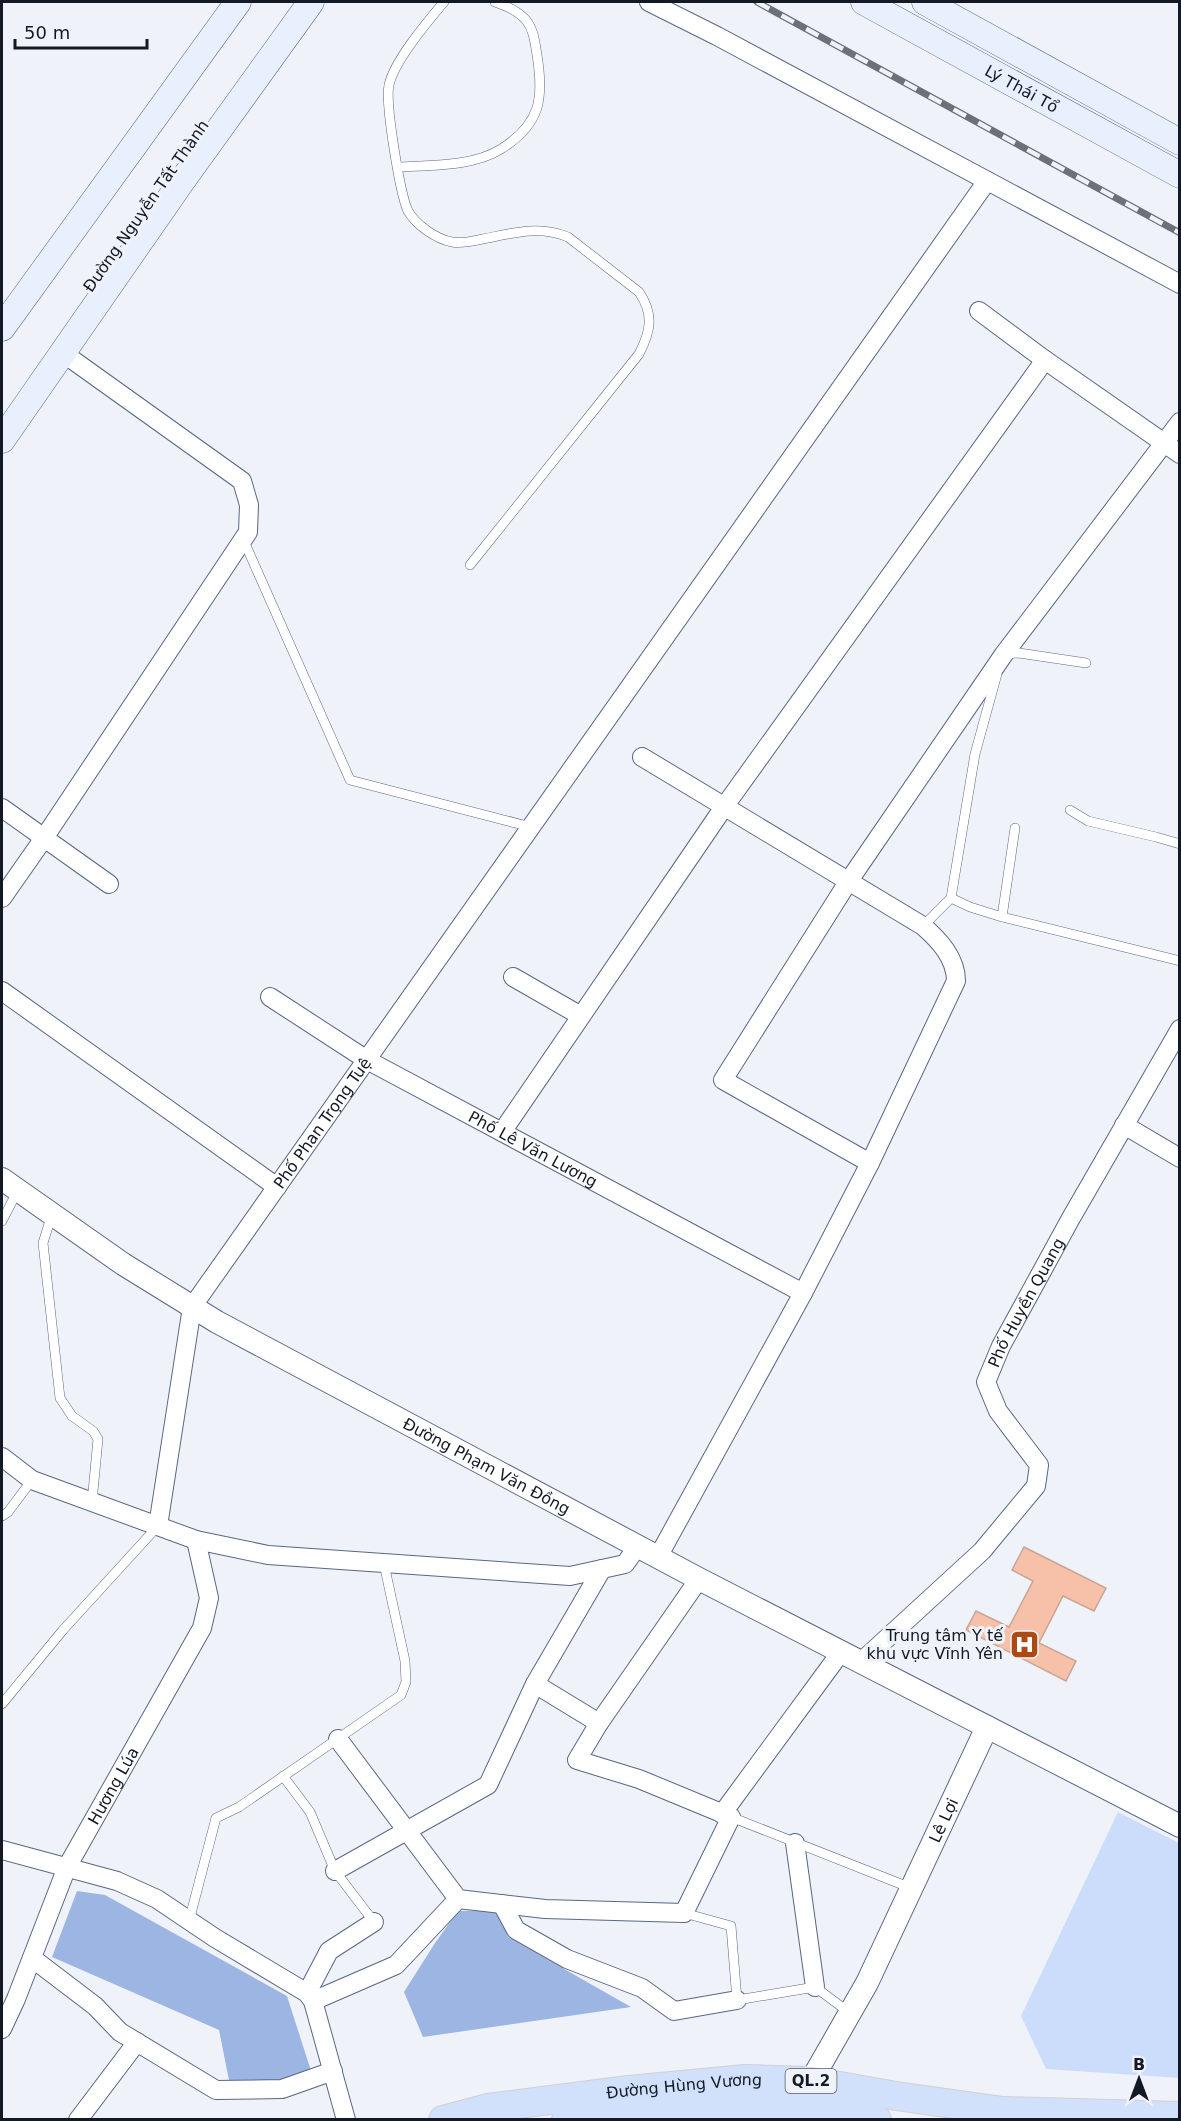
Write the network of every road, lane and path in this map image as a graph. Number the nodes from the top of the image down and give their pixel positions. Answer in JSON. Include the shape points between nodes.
{"nodes":[{"id":1,"x":219,"y":2,"type":"edge"},
{"id":2,"x":238,"y":2,"type":"edge"},
{"id":3,"x":292,"y":2,"type":"edge"},
{"id":4,"x":311,"y":2,"type":"edge"},
{"id":5,"x":444,"y":2,"type":"edge"},
{"id":6,"x":495,"y":2,"type":"edge"},
{"id":7,"x":649,"y":2,"type":"edge"},
{"id":8,"x":864,"y":2,"type":"edge"},
{"id":9,"x":925,"y":2,"type":"edge"},
{"id":10,"x":1179,"y":142,"type":"edge"},
{"id":11,"x":398,"y":167,"type":"junction"},
{"id":12,"x":1179,"y":176,"type":"edge"},
{"id":13,"x":987,"y":182,"type":"junction"},
{"id":14,"x":1179,"y":284,"type":"edge"},
{"id":15,"x":2,"y":303,"type":"edge"},
{"id":16,"x":978,"y":311,"type":"dead end"},
{"id":17,"x":2,"y":328,"type":"edge"},
{"id":18,"x":63,"y":353,"type":"junction"},
{"id":19,"x":1045,"y":360,"type":"junction"},
{"id":20,"x":2,"y":410,"type":"edge"},
{"id":21,"x":1179,"y":422,"type":"edge"},
{"id":22,"x":2,"y":440,"type":"edge"},
{"id":23,"x":1163,"y":443,"type":"junction"},
{"id":24,"x":1179,"y":454,"type":"edge"},
{"id":25,"x":243,"y":539,"type":"junction"},
{"id":26,"x":470,"y":565,"type":"dead end"},
{"id":27,"x":1004,"y":654,"type":"junction"},
{"id":28,"x":1086,"y":663,"type":"dead end"},
{"id":29,"x":642,"y":757,"type":"dead end"},
{"id":30,"x":724,"y":807,"type":"junction"},
{"id":31,"x":2,"y":808,"type":"edge"},
{"id":32,"x":1070,"y":810,"type":"dead end"},
{"id":33,"x":531,"y":827,"type":"junction"},
{"id":34,"x":1015,"y":828,"type":"dead end"},
{"id":35,"x":45,"y":838,"type":"junction"},
{"id":36,"x":1179,"y":844,"type":"edge"},
{"id":37,"x":848,"y":882,"type":"junction"},
{"id":38,"x":109,"y":884,"type":"dead end"},
{"id":39,"x":2,"y":898,"type":"edge"},
{"id":40,"x":951,"y":898,"type":"junction"},
{"id":41,"x":1002,"y":917,"type":"junction"},
{"id":42,"x":923,"y":926,"type":"junction"},
{"id":43,"x":1179,"y":961,"type":"edge"},
{"id":44,"x":513,"y":977,"type":"dead end"},
{"id":45,"x":2,"y":991,"type":"edge"},
{"id":46,"x":270,"y":998,"type":"dead end"},
{"id":47,"x":581,"y":1016,"type":"junction"},
{"id":48,"x":1179,"y":1029,"type":"edge"},
{"id":49,"x":367,"y":1060,"type":"junction"},
{"id":50,"x":1124,"y":1125,"type":"junction"},
{"id":51,"x":502,"y":1132,"type":"junction"},
{"id":52,"x":1179,"y":1158,"type":"edge"},
{"id":53,"x":870,"y":1163,"type":"junction"},
{"id":54,"x":10,"y":1185,"type":"edge"},
{"id":55,"x":277,"y":1187,"type":"junction"},
{"id":56,"x":52,"y":1214,"type":"junction"},
{"id":57,"x":2,"y":1221,"type":"edge"},
{"id":58,"x":803,"y":1293,"type":"junction"},
{"id":59,"x":192,"y":1307,"type":"junction"},
{"id":60,"x":2,"y":1457,"type":"edge"},
{"id":61,"x":32,"y":1480,"type":"junction"},
{"id":62,"x":92,"y":1502,"type":"junction"},
{"id":63,"x":2,"y":1516,"type":"edge"},
{"id":64,"x":158,"y":1526,"type":"junction"},
{"id":65,"x":196,"y":1540,"type":"junction"},
{"id":66,"x":638,"y":1546,"type":"junction"},
{"id":67,"x":658,"y":1557,"type":"junction"},
{"id":68,"x":384,"y":1564,"type":"junction"},
{"id":69,"x":602,"y":1569,"type":"junction"},
{"id":70,"x":699,"y":1579,"type":"junction"},
{"id":71,"x":841,"y":1652,"type":"junction"},
{"id":72,"x":861,"y":1662,"type":"junction"},
{"id":73,"x":535,"y":1684,"type":"junction"},
{"id":74,"x":2,"y":1704,"type":"edge"},
{"id":75,"x":599,"y":1723,"type":"junction"},
{"id":76,"x":987,"y":1727,"type":"junction"},
{"id":77,"x":338,"y":1739,"type":"junction"},
{"id":78,"x":283,"y":1776,"type":"junction"},
{"id":79,"x":726,"y":1816,"type":"junction"},
{"id":80,"x":1179,"y":1826,"type":"edge"},
{"id":81,"x":407,"y":1832,"type":"junction"},
{"id":82,"x":795,"y":1843,"type":"junction"},
{"id":83,"x":2,"y":1850,"type":"edge"},
{"id":84,"x":68,"y":1867,"type":"junction"},
{"id":85,"x":335,"y":1871,"type":"junction"},
{"id":86,"x":911,"y":1888,"type":"junction"},
{"id":87,"x":458,"y":1899,"type":"junction"},
{"id":88,"x":502,"y":1904,"type":"junction"},
{"id":89,"x":684,"y":1913,"type":"junction"},
{"id":90,"x":189,"y":1920,"type":"junction"},
{"id":91,"x":374,"y":1922,"type":"joint"},
{"id":92,"x":32,"y":1958,"type":"junction"},
{"id":93,"x":815,"y":1987,"type":"junction"},
{"id":94,"x":310,"y":1997,"type":"junction"},
{"id":95,"x":737,"y":2000,"type":"junction"},
{"id":96,"x":850,"y":2013,"type":"junction"},
{"id":97,"x":2,"y":2029,"type":"edge"},
{"id":98,"x":136,"y":2042,"type":"junction"},
{"id":99,"x":333,"y":2071,"type":"junction"},
{"id":100,"x":808,"y":2094,"type":"junction"},
{"id":101,"x":1179,"y":2116,"type":"edge"},
{"id":102,"x":78,"y":2120,"type":"edge"},
{"id":103,"x":346,"y":2120,"type":"edge"},
{"id":104,"x":443,"y":2120,"type":"edge"},
{"id":105,"x":566,"y":2120,"type":"edge"},
{"id":106,"x":877,"y":2120,"type":"edge"}],
"edges":[{"from":1,"to":15,"type":"main road"},
{"from":2,"to":17,"type":"main road"},
{"from":3,"to":20,"type":"main road","name":"Đường Nguyễn Tất Thành"},
{"from":4,"to":18,"type":"main road"},
{"from":5,"to":11,"type":"lane","via":[[394,68],[389,84]]},
{"from":6,"to":11,"type":"lane","via":[[514,9],[527,21],[533,34],[541,99],[536,113],[518,136],[486,157]]},
{"from":7,"to":13,"type":"street"},
{"from":8,"to":12,"type":"main road","name":"Lý Thái Tổ"},
{"from":9,"to":10,"type":"main road","name":"Lý Thái Tổ"},
{"from":11,"to":26,"type":"lane","via":[[409,212],[438,237],[464,243],[538,229],[555,231],[639,292],[647,304],[650,321],[639,354]]},
{"from":13,"to":14,"type":"street"},
{"from":13,"to":33,"type":"street","name":"Phố Phan Trọng Tuệ"},
{"from":16,"to":19,"type":"street"},
{"from":18,"to":22,"type":"main road"},
{"from":18,"to":25,"type":"street","via":[[242,481],[249,505],[248,532]]},
{"from":19,"to":23,"type":"street"},
{"from":19,"to":30,"type":"street"},
{"from":21,"to":23,"type":"street"},
{"from":23,"to":24,"type":"street"},
{"from":23,"to":27,"type":"street"},
{"from":25,"to":33,"type":"lane","via":[[350,780]]},
{"from":25,"to":35,"type":"street"},
{"from":27,"to":28,"type":"lane"},
{"from":27,"to":37,"type":"street"},
{"from":27,"to":40,"type":"lane","via":[[975,754]]},
{"from":29,"to":30,"type":"street"},
{"from":30,"to":37,"type":"street"},
{"from":30,"to":47,"type":"street"},
{"from":31,"to":35,"type":"street"},
{"from":32,"to":36,"type":"lane","via":[[1088,821]]},
{"from":33,"to":49,"type":"street","name":"Phố Phan Trọng Tuệ"},
{"from":34,"to":41,"type":"lane"},
{"from":35,"to":38,"type":"street"},
{"from":35,"to":39,"type":"street"},
{"from":37,"to":42,"type":"street"},
{"from":37,"to":53,"type":"street","via":[[723,1080]]},
{"from":40,"to":41,"type":"lane"},
{"from":40,"to":42,"type":"lane"},
{"from":41,"to":43,"type":"lane"},
{"from":42,"to":53,"type":"street","via":[[939,940],[954,967],[956,981]]},
{"from":44,"to":47,"type":"street"},
{"from":45,"to":55,"type":"street"},
{"from":46,"to":49,"type":"street","name":"Phố Lê Văn Lương"},
{"from":47,"to":51,"type":"street"},
{"from":48,"to":50,"type":"street","name":"Phố Huyền Quang"},
{"from":49,"to":51,"type":"street","name":"Phố Lê Văn Lương"},
{"from":49,"to":55,"type":"street","name":"Phố Phan Trọng Tuệ"},
{"from":50,"to":52,"type":"street"},
{"from":50,"to":72,"type":"street","name":"Phố Huyền Quang","via":[[1006,1336],[986,1382],[998,1411],[1040,1465],[1036,1486],[982,1551]]},
{"from":51,"to":58,"type":"street","name":"Phố Lê Văn Lương"},
{"from":53,"to":58,"type":"street"},
{"from":54,"to":56,"type":"street","name":"Đường Phạm Văn Đồng"},
{"from":54,"to":57,"type":"lane"},
{"from":55,"to":59,"type":"street","name":"Phố Phan Trọng Tuệ"},
{"from":56,"to":59,"type":"street","name":"Đường Phạm Văn Đồng"},
{"from":56,"to":62,"type":"lane","via":[[43,1243],[60,1398],[72,1416],[98,1439]]},
{"from":58,"to":67,"type":"street"},
{"from":59,"to":64,"type":"street"},
{"from":59,"to":66,"type":"street","name":"Đường Phạm Văn Đồng"},
{"from":60,"to":61,"type":"street"},
{"from":61,"to":62,"type":"street"},
{"from":61,"to":63,"type":"lane"},
{"from":62,"to":64,"type":"street"},
{"from":64,"to":65,"type":"street"},
{"from":64,"to":74,"type":"lane"},
{"from":65,"to":68,"type":"street","via":[[268,1555]]},
{"from":65,"to":84,"type":"street","name":"Hương Lúa","via":[[209,1598],[202,1628]]},
{"from":66,"to":67,"type":"street","name":"Đường Phạm Văn Đồng"},
{"from":66,"to":69,"type":"street","via":[[625,1564]]},
{"from":67,"to":70,"type":"street","name":"Đường Phạm Văn Đồng"},
{"from":68,"to":69,"type":"street","via":[[570,1576]]},
{"from":68,"to":77,"type":"lane","via":[[406,1682],[401,1695]]},
{"from":69,"to":73,"type":"street"},
{"from":70,"to":71,"type":"street","name":"Đường Phạm Văn Đồng"},
{"from":70,"to":75,"type":"street"},
{"from":71,"to":72,"type":"street","name":"Đường Phạm Văn Đồng"},
{"from":71,"to":79,"type":"street"},
{"from":72,"to":76,"type":"street","name":"Đường Phạm Văn Đồng"},
{"from":73,"to":75,"type":"street"},
{"from":73,"to":81,"type":"street","via":[[488,1785]]},
{"from":75,"to":79,"type":"street","via":[[577,1760],[639,1779]]},
{"from":76,"to":80,"type":"street"},
{"from":76,"to":86,"type":"street","name":"Lê Lợi"},
{"from":77,"to":78,"type":"lane"},
{"from":77,"to":81,"type":"street"},
{"from":78,"to":85,"type":"lane","via":[[310,1812]]},
{"from":78,"to":90,"type":"lane","via":[[216,1818]]},
{"from":79,"to":82,"type":"lane"},
{"from":79,"to":89,"type":"street"},
{"from":81,"to":85,"type":"street"},
{"from":81,"to":87,"type":"street"},
{"from":82,"to":86,"type":"lane"},
{"from":82,"to":93,"type":"street"},
{"from":83,"to":84,"type":"street"},
{"from":84,"to":90,"type":"street","via":[[157,1899]]},
{"from":84,"to":92,"type":"street","name":"Hương Lúa"},
{"from":85,"to":91,"type":"lane"},
{"from":86,"to":96,"type":"street","name":"Lê Lợi"},
{"from":87,"to":88,"type":"street"},
{"from":87,"to":94,"type":"street","via":[[396,1965]]},
{"from":88,"to":89,"type":"street"},
{"from":88,"to":95,"type":"street","via":[[516,1930],[567,1959],[642,1988],[674,2011]]},
{"from":89,"to":95,"type":"lane","via":[[731,1926]]},
{"from":90,"to":94,"type":"street"},
{"from":91,"to":94,"type":"street","via":[[329,1951]]},
{"from":92,"to":97,"type":"street","name":"Hương Lúa"},
{"from":92,"to":98,"type":"street"},
{"from":93,"to":95,"type":"lane"},
{"from":93,"to":96,"type":"lane"},
{"from":94,"to":99,"type":"street"},
{"from":96,"to":100,"type":"street","name":"Lê Lợi"},
{"from":98,"to":99,"type":"street","via":[[216,2090],[282,2089]]},
{"from":98,"to":102,"type":"street"},
{"from":99,"to":103,"type":"street"},
{"from":100,"to":101,"type":"main road","name":"Đường Hùng Vương","number":"QL.2","via":[[896,2096],[1003,2111]]},
{"from":100,"to":104,"type":"main road","name":"Đường Hùng Vương","number":"QL.2","via":[[745,2079],[488,2108]]},
{"from":100,"to":105,"type":"main road","name":"Đường Hùng Vương","number":"QL.2","via":[[753,2105]]},
{"from":100,"to":106,"type":"main road","name":"Đường Hùng Vương","number":"QL.2"}]}
